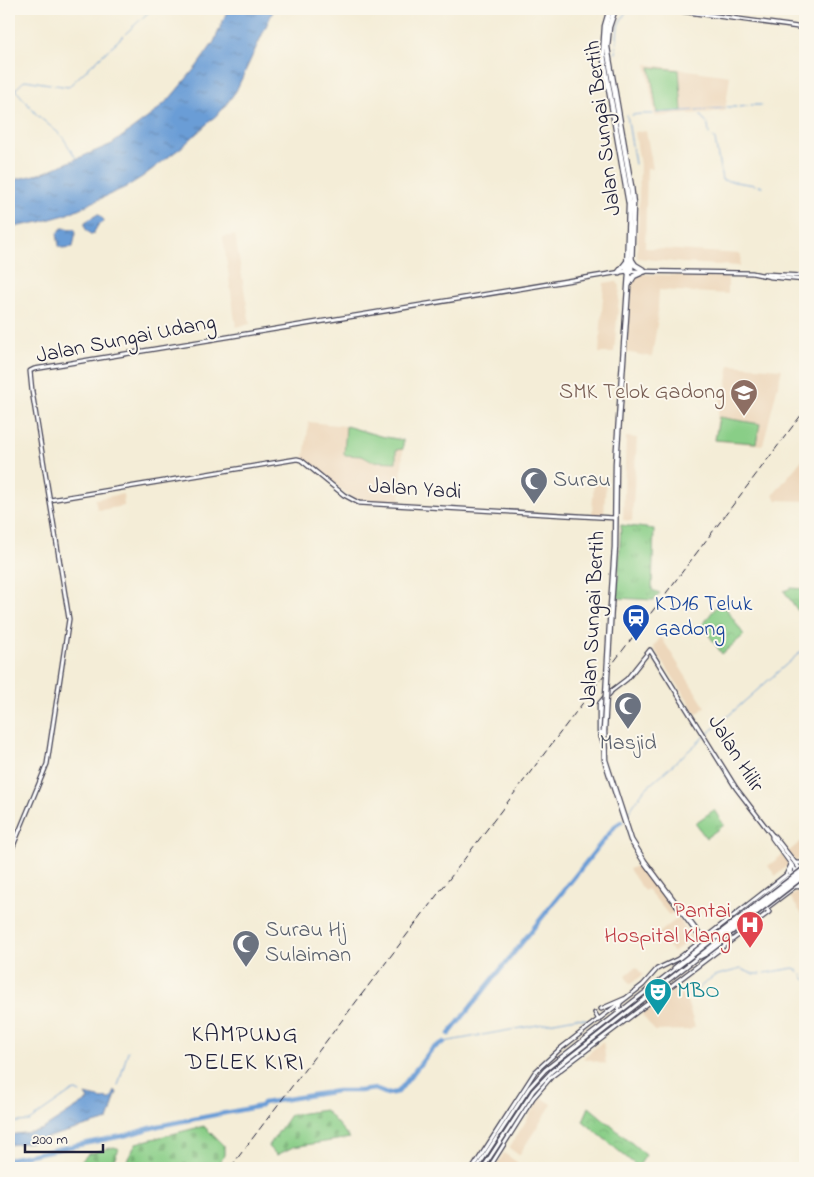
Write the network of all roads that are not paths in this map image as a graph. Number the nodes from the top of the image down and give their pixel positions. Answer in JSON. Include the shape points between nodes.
{"nodes":[{"id":1,"x":610,"y":9,"type":"edge"},
{"id":2,"x":615,"y":9,"type":"edge"},
{"id":3,"x":668,"y":9,"type":"edge"},
{"id":4,"x":805,"y":28,"type":"edge"},
{"id":5,"x":618,"y":127,"type":"junction"},
{"id":6,"x":629,"y":260,"type":"junction"},
{"id":7,"x":645,"y":271,"type":"junction"},
{"id":8,"x":619,"y":272,"type":"junction"},
{"id":9,"x":629,"y":272,"type":"junction"},
{"id":10,"x":761,"y":274,"type":"junction"},
{"id":11,"x":786,"y":274,"type":"junction"},
{"id":12,"x":805,"y":276,"type":"edge"},
{"id":13,"x":805,"y":280,"type":"edge"},
{"id":14,"x":628,"y":284,"type":"junction"},
{"id":15,"x":50,"y":500,"type":"junction"},
{"id":16,"x":615,"y":518,"type":"junction"},
{"id":17,"x":610,"y":692,"type":"joint"},
{"id":18,"x":604,"y":742,"type":"junction"},
{"id":19,"x":10,"y":850,"type":"edge"},
{"id":20,"x":9,"y":856,"type":"edge"},
{"id":21,"x":793,"y":863,"type":"junction"},
{"id":22,"x":805,"y":863,"type":"edge"},
{"id":23,"x":800,"y":870,"type":"edge"},
{"id":24,"x":789,"y":878,"type":"junction"},
{"id":25,"x":805,"y":880,"type":"edge"},
{"id":26,"x":784,"y":881,"type":"junction"},
{"id":27,"x":796,"y":886,"type":"joint"},
{"id":28,"x":790,"y":890,"type":"junction"},
{"id":29,"x":754,"y":904,"type":"junction"},
{"id":30,"x":740,"y":912,"type":"junction"},
{"id":31,"x":734,"y":935,"type":"junction"},
{"id":32,"x":719,"y":938,"type":"junction"},
{"id":33,"x":704,"y":940,"type":"junction"},
{"id":34,"x":697,"y":958,"type":"junction"},
{"id":35,"x":660,"y":980,"type":"junction"},
{"id":36,"x":629,"y":997,"type":"junction"},
{"id":37,"x":620,"y":1003,"type":"junction"},
{"id":38,"x":602,"y":1009,"type":"dead end"},
{"id":39,"x":595,"y":1013,"type":"dead end"},
{"id":40,"x":617,"y":1013,"type":"junction"},
{"id":41,"x":598,"y":1020,"type":"junction"},
{"id":42,"x":614,"y":1025,"type":"junction"},
{"id":43,"x":473,"y":1168,"type":"edge"},
{"id":44,"x":477,"y":1168,"type":"edge"},
{"id":45,"x":483,"y":1168,"type":"edge"},
{"id":46,"x":490,"y":1168,"type":"edge"}],
"edges":[{"from":1,"to":5,"type":"main road","name":"Jalan Sungai Bertih","via":[[603,56]]},
{"from":2,"to":5,"type":"main road","name":"Jalan Sungai Bertih","via":[[607,47]]},
{"from":3,"to":4,"type":"street"},
{"from":5,"to":6,"type":"main road","name":"Jalan Sungai Bertih","via":[[629,204]]},
{"from":6,"to":7,"type":"main road"},
{"from":6,"to":8,"type":"main road"},
{"from":6,"to":9,"type":"main road","name":"Jalan Sungai Bertih"},
{"from":7,"to":9,"type":"street","name":"Jalan Sungai Udang"},
{"from":7,"to":10,"type":"street","name":"Jalan Sungai Udang"},
{"from":7,"to":14,"type":"main road","via":[[634,276]]},
{"from":8,"to":9,"type":"street","name":"Jalan Sungai Udang"},
{"from":8,"to":14,"type":"main road"},
{"from":8,"to":15,"type":"street","name":"Jalan Sungai Udang","via":[[34,369],[29,376]]},
{"from":9,"to":14,"type":"main road","name":"Jalan Sungai Bertih"},
{"from":10,"to":11,"type":"street"},
{"from":10,"to":13,"type":"street"},
{"from":11,"to":12,"type":"street"},
{"from":11,"to":13,"type":"street"},
{"from":14,"to":16,"type":"main road","name":"Jalan Sungai Bertih"},
{"from":15,"to":16,"type":"street","name":"Jalan Yadi","via":[[297,459],[359,503]]},
{"from":15,"to":19,"type":"street","name":"Jalan Sungai Udang","via":[[69,615],[68,631],[46,764]]},
{"from":16,"to":18,"type":"main road","name":"Jalan Sungai Bertih","bridge":true},
{"from":17,"to":18,"type":"main road","via":[[600,704],[600,731]]},
{"from":17,"to":21,"type":"street","name":"Jalan Hilir","via":[[627,679],[650,650],[736,788]]},
{"from":18,"to":33,"type":"main road","name":"Jalan Sungai Bertih","via":[[608,770],[634,846]]},
{"from":19,"to":20,"type":"street","name":"Jalan Sungai Udang"},
{"from":21,"to":22,"type":"street"},
{"from":21,"to":23,"type":"street","name":"Jalan Hilir"},
{"from":21,"to":24,"type":"street"},
{"from":21,"to":30,"type":"street","via":[[786,875]]},
{"from":22,"to":23,"type":"street"},
{"from":23,"to":24,"type":"street"},
{"from":23,"to":25,"type":"main road"},
{"from":23,"to":32,"type":"highway","bridge":true},
{"from":24,"to":26,"type":"street"},
{"from":25,"to":27,"type":"main road"},
{"from":25,"to":32,"type":"highway","bridge":true},
{"from":26,"to":28,"type":"street","via":[[793,880]]},
{"from":26,"to":29,"type":"street"},
{"from":27,"to":28,"type":"street"},
{"from":28,"to":31,"type":"street"},
{"from":29,"to":30,"type":"street"},
{"from":29,"to":35,"type":"street"},
{"from":30,"to":33,"type":"street"},
{"from":31,"to":34,"type":"street"},
{"from":31,"to":42,"type":"street"},
{"from":32,"to":34,"type":"street"},
{"from":32,"to":35,"type":"street"},
{"from":33,"to":36,"type":"street","via":[[678,959],[657,969]]},
{"from":34,"to":42,"type":"street"},
{"from":35,"to":40,"type":"street"},
{"from":36,"to":37,"type":"street"},
{"from":36,"to":38,"type":"street"},
{"from":37,"to":40,"type":"street"},
{"from":37,"to":41,"type":"street"},
{"from":39,"to":41,"type":"street"},
{"from":40,"to":44,"type":"street","via":[[535,1080]]},
{"from":41,"to":43,"type":"street","via":[[535,1072]]},
{"from":42,"to":45,"type":"street","via":[[567,1057],[542,1081]]},
{"from":42,"to":46,"type":"street","via":[[542,1086]]}]}
